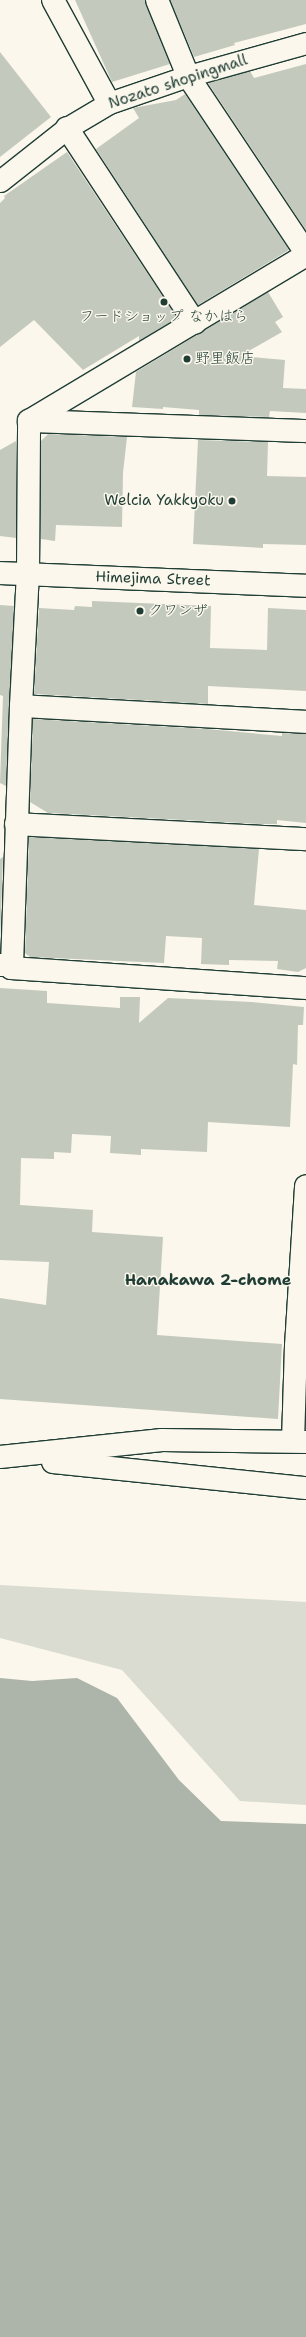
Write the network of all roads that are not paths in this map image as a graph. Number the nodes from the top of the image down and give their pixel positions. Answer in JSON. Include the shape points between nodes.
{"nodes":[{"id":1,"x":53,"y":0,"type":"edge"},
{"id":2,"x":157,"y":0,"type":"edge"},
{"id":3,"x":306,"y":42,"type":"edge"},
{"id":4,"x":188,"y":76,"type":"junction"},
{"id":5,"x":109,"y":103,"type":"junction"},
{"id":6,"x":66,"y":128,"type":"junction"},
{"id":7,"x":0,"y":181,"type":"edge"},
{"id":8,"x":306,"y":254,"type":"edge"},
{"id":9,"x":195,"y":323,"type":"junction"},
{"id":10,"x":29,"y":421,"type":"junction"},
{"id":11,"x":306,"y":431,"type":"edge"},
{"id":12,"x":0,"y":573,"type":"edge"},
{"id":13,"x":28,"y":574,"type":"junction"},
{"id":14,"x":306,"y":586,"type":"edge"},
{"id":15,"x":21,"y":706,"type":"junction"},
{"id":16,"x":306,"y":722,"type":"edge"},
{"id":17,"x":16,"y":824,"type":"junction"},
{"id":18,"x":306,"y":838,"type":"edge"},
{"id":19,"x":6,"y":965,"type":"edge"},
{"id":20,"x":306,"y":988,"type":"edge"},
{"id":21,"x":306,"y":1186,"type":"edge"},
{"id":22,"x":301,"y":1346,"type":"edge"},
{"id":23,"x":299,"y":1442,"type":"edge"},
{"id":24,"x":5,"y":1458,"type":"edge"},
{"id":25,"x":306,"y":1488,"type":"edge"}],
"edges":[{"from":1,"to":5,"type":"street"},
{"from":2,"to":4,"type":"street"},
{"from":3,"to":4,"type":"street","name":"Nozato shopingmall"},
{"from":4,"to":5,"type":"street","name":"Nozato shopingmall"},
{"from":4,"to":8,"type":"street"},
{"from":5,"to":6,"type":"street","name":"Nozato shopingmall"},
{"from":6,"to":7,"type":"street","name":"Nozato shopingmall"},
{"from":6,"to":9,"type":"street"},
{"from":8,"to":9,"type":"street"},
{"from":9,"to":10,"type":"street"},
{"from":10,"to":11,"type":"street"},
{"from":10,"to":13,"type":"street"},
{"from":12,"to":13,"type":"street","name":"Himejima Street"},
{"from":13,"to":14,"type":"street","name":"Himejima Street"},
{"from":13,"to":15,"type":"street"},
{"from":15,"to":16,"type":"street"},
{"from":15,"to":17,"type":"street"},
{"from":17,"to":18,"type":"street"},
{"from":17,"to":19,"type":"street"},
{"from":19,"to":20,"type":"street","via":[[11,968]]},
{"from":21,"to":22,"type":"street"},
{"from":22,"to":23,"type":"street"},
{"from":23,"to":24,"type":"street","via":[[162,1440]]},
{"from":24,"to":25,"type":"street"}]}
